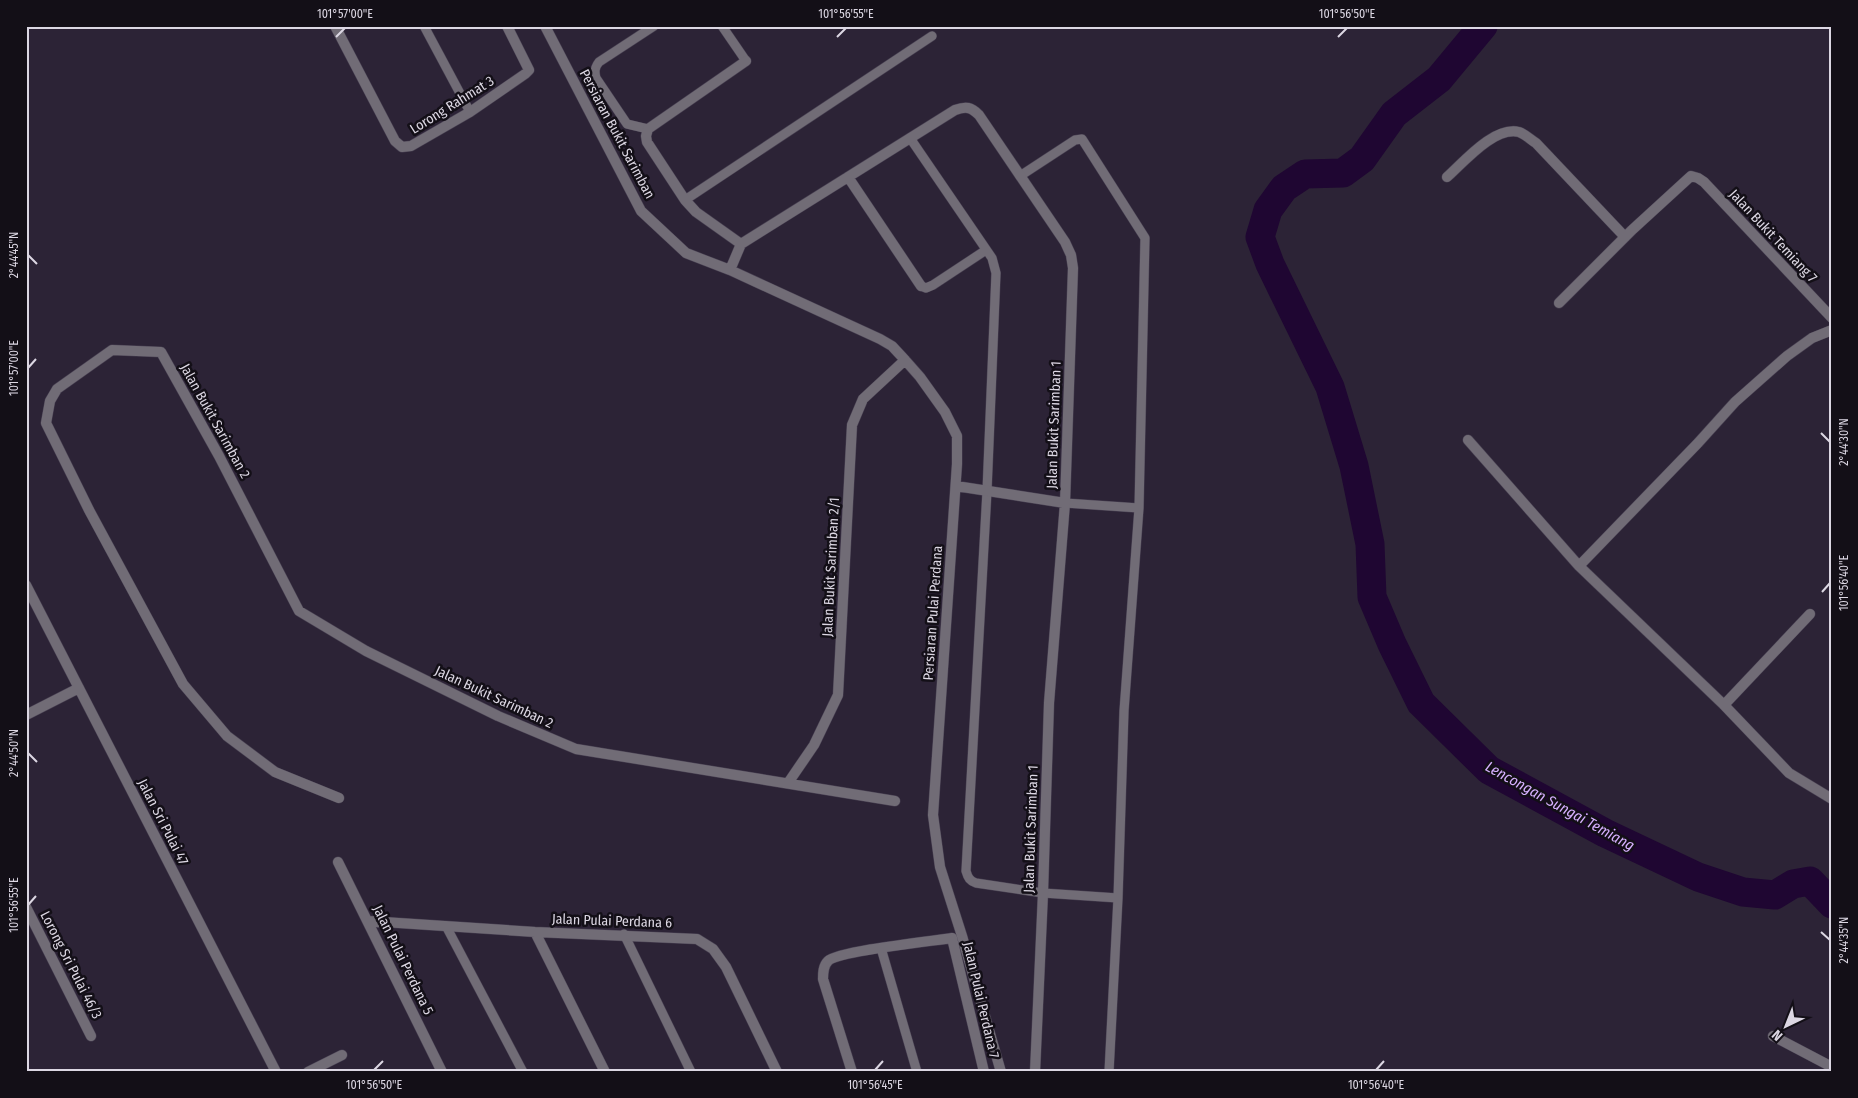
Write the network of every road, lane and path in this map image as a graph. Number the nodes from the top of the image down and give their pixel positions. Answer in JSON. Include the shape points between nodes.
{"nodes":[{"id":1,"x":335,"y":26,"type":"edge"},
{"id":2,"x":424,"y":26,"type":"edge"},
{"id":3,"x":507,"y":26,"type":"edge"},
{"id":4,"x":545,"y":26,"type":"edge"},
{"id":5,"x":654,"y":26,"type":"edge"},
{"id":6,"x":722,"y":26,"type":"edge"},
{"id":7,"x":932,"y":36,"type":"dead end"},
{"id":8,"x":746,"y":61,"type":"joint"},
{"id":9,"x":470,"y":112,"type":"junction"},
{"id":10,"x":648,"y":129,"type":"junction"},
{"id":11,"x":910,"y":138,"type":"junction"},
{"id":12,"x":1020,"y":176,"type":"junction"},
{"id":13,"x":848,"y":177,"type":"junction"},
{"id":14,"x":1448,"y":177,"type":"dead end"},
{"id":15,"x":685,"y":200,"type":"junction"},
{"id":16,"x":1625,"y":237,"type":"junction"},
{"id":17,"x":741,"y":244,"type":"junction"},
{"id":18,"x":986,"y":250,"type":"junction"},
{"id":19,"x":730,"y":270,"type":"junction"},
{"id":20,"x":921,"y":286,"type":"joint"},
{"id":21,"x":1559,"y":303,"type":"dead end"},
{"id":22,"x":1832,"y":318,"type":"edge"},
{"id":23,"x":1832,"y":330,"type":"edge"},
{"id":24,"x":906,"y":360,"type":"junction"},
{"id":25,"x":1468,"y":440,"type":"dead end"},
{"id":26,"x":956,"y":486,"type":"junction"},
{"id":27,"x":987,"y":491,"type":"junction"},
{"id":28,"x":1065,"y":502,"type":"junction"},
{"id":29,"x":1139,"y":508,"type":"junction"},
{"id":30,"x":1579,"y":566,"type":"junction"},
{"id":31,"x":26,"y":585,"type":"edge"},
{"id":32,"x":1810,"y":614,"type":"dead end"},
{"id":33,"x":79,"y":688,"type":"junction"},
{"id":34,"x":1724,"y":705,"type":"junction"},
{"id":35,"x":26,"y":715,"type":"edge"},
{"id":36,"x":788,"y":783,"type":"junction"},
{"id":37,"x":339,"y":798,"type":"dead end"},
{"id":38,"x":1832,"y":799,"type":"edge"},
{"id":39,"x":895,"y":801,"type":"dead end"},
{"id":40,"x":338,"y":862,"type":"dead end"},
{"id":41,"x":1043,"y":893,"type":"junction"},
{"id":42,"x":1118,"y":898,"type":"junction"},
{"id":43,"x":26,"y":907,"type":"edge"},
{"id":44,"x":368,"y":922,"type":"junction"},
{"id":45,"x":446,"y":926,"type":"junction"},
{"id":46,"x":535,"y":932,"type":"junction"},
{"id":47,"x":624,"y":934,"type":"junction"},
{"id":48,"x":882,"y":948,"type":"junction"},
{"id":49,"x":91,"y":1036,"type":"dead end"},
{"id":50,"x":1773,"y":1036,"type":"dead end"},
{"id":51,"x":342,"y":1055,"type":"dead end"},
{"id":52,"x":1832,"y":1067,"type":"edge"},
{"id":53,"x":276,"y":1072,"type":"edge"},
{"id":54,"x":308,"y":1072,"type":"edge"},
{"id":55,"x":442,"y":1072,"type":"edge"},
{"id":56,"x":523,"y":1072,"type":"edge"},
{"id":57,"x":605,"y":1072,"type":"edge"},
{"id":58,"x":691,"y":1072,"type":"edge"},
{"id":59,"x":777,"y":1072,"type":"edge"},
{"id":60,"x":852,"y":1072,"type":"edge"},
{"id":61,"x":917,"y":1072,"type":"edge"},
{"id":62,"x":984,"y":1072,"type":"edge"},
{"id":63,"x":1001,"y":1072,"type":"edge"},
{"id":64,"x":1035,"y":1072,"type":"edge"},
{"id":65,"x":1109,"y":1072,"type":"edge"}],
"edges":[{"from":1,"to":9,"type":"street","name":"Lorong Rahmat 3","via":[[395,142],[402,147],[411,146]]},
{"from":2,"to":9,"type":"lane"},
{"from":3,"to":9,"type":"street","name":"Lorong Rahmat 3","via":[[529,70]]},
{"from":4,"to":19,"type":"street","name":"Persiaran Bukit Sarimban","via":[[641,211],[686,253]]},
{"from":5,"to":10,"type":"lane","via":[[599,62],[594,72],[627,124]]},
{"from":6,"to":8,"type":"lane"},
{"from":7,"to":15,"type":"lane"},
{"from":8,"to":10,"type":"street"},
{"from":10,"to":15,"type":"street","via":[[647,142]]},
{"from":11,"to":12,"type":"street","name":"Jalan Bukit Sarimban 1","via":[[955,110],[972,109],[979,114]]},
{"from":11,"to":13,"type":"street","name":"Jalan Bukit Sarimban 1"},
{"from":11,"to":18,"type":"lane"},
{"from":12,"to":28,"type":"street","name":"Jalan Bukit Sarimban 1","via":[[1065,242],[1073,268]]},
{"from":12,"to":29,"type":"lane","via":[[1074,140],[1082,140],[1145,238]]},
{"from":13,"to":17,"type":"street","name":"Jalan Bukit Sarimban 1"},
{"from":13,"to":20,"type":"street"},
{"from":14,"to":16,"type":"street","via":[[1492,138],[1506,131],[1520,132],[1536,143]]},
{"from":15,"to":17,"type":"street","via":[[696,212]]},
{"from":16,"to":21,"type":"street"},
{"from":16,"to":22,"type":"street","name":"Jalan Bukit Temiang 7","via":[[1692,176],[1698,178]]},
{"from":17,"to":19,"type":"street"},
{"from":18,"to":20,"type":"lane","via":[[933,285]]},
{"from":18,"to":27,"type":"lane","via":[[996,273]]},
{"from":19,"to":24,"type":"street","name":"Persiaran Pulai Perdana","via":[[880,339]]},
{"from":23,"to":30,"type":"street","via":[[1812,338],[1787,356],[1735,402]]},
{"from":24,"to":26,"type":"street","name":"Persiaran Pulai Perdana","via":[[945,412],[957,436]]},
{"from":24,"to":36,"type":"street","name":"Jalan Bukit Sarimban 2/1","via":[[863,399],[852,425],[838,695],[814,745]]},
{"from":25,"to":30,"type":"street"},
{"from":26,"to":27,"type":"street"},
{"from":26,"to":63,"type":"street","name":"Persiaran Pulai Perdana","via":[[933,815],[940,867]]},
{"from":27,"to":28,"type":"street"},
{"from":27,"to":41,"type":"lane","via":[[966,871],[967,877],[976,883]]},
{"from":28,"to":29,"type":"lane"},
{"from":28,"to":41,"type":"street","name":"Jalan Bukit Sarimban 1","via":[[1049,703]]},
{"from":29,"to":42,"type":"lane","via":[[1124,711]]},
{"from":30,"to":34,"type":"street"},
{"from":31,"to":33,"type":"street","name":"Jalan Sri Pulai 47"},
{"from":32,"to":34,"type":"street"},
{"from":33,"to":35,"type":"street"},
{"from":33,"to":53,"type":"street","name":"Jalan Sri Pulai 47"},
{"from":34,"to":38,"type":"street","via":[[1788,773]]},
{"from":36,"to":37,"type":"street","name":"Jalan Bukit Sarimban 2","via":[[576,749],[498,716],[366,651],[299,611],[161,352],[112,350],[57,389],[50,401],[46,423],[89,510],[184,684],[227,736],[275,772]]},
{"from":36,"to":39,"type":"street"},
{"from":40,"to":44,"type":"street","name":"Jalan Pulai Perdana 5"},
{"from":41,"to":42,"type":"lane"},
{"from":41,"to":64,"type":"street","name":"Jalan Bukit Sarimban 1"},
{"from":42,"to":65,"type":"lane"},
{"from":43,"to":49,"type":"street","name":"Lorong Sri Pulai 46/3"},
{"from":44,"to":45,"type":"street","name":"Jalan Pulai Perdana 6"},
{"from":44,"to":55,"type":"street","name":"Jalan Pulai Perdana 5"},
{"from":45,"to":46,"type":"street","name":"Jalan Pulai Perdana 6"},
{"from":45,"to":56,"type":"lane"},
{"from":46,"to":47,"type":"street","name":"Jalan Pulai Perdana 6"},
{"from":46,"to":57,"type":"street"},
{"from":47,"to":58,"type":"lane"},
{"from":47,"to":59,"type":"street","name":"Jalan Pulai Perdana 6","via":[[697,939],[714,950],[726,966]]},
{"from":48,"to":60,"type":"street","name":"Jalan Pulai Perdana 7","via":[[836,957],[823,969]]},
{"from":48,"to":61,"type":"lane"},
{"from":48,"to":62,"type":"street","name":"Jalan Pulai Perdana 7","via":[[952,938]]},
{"from":50,"to":52,"type":"street"},
{"from":51,"to":54,"type":"street"}]}
